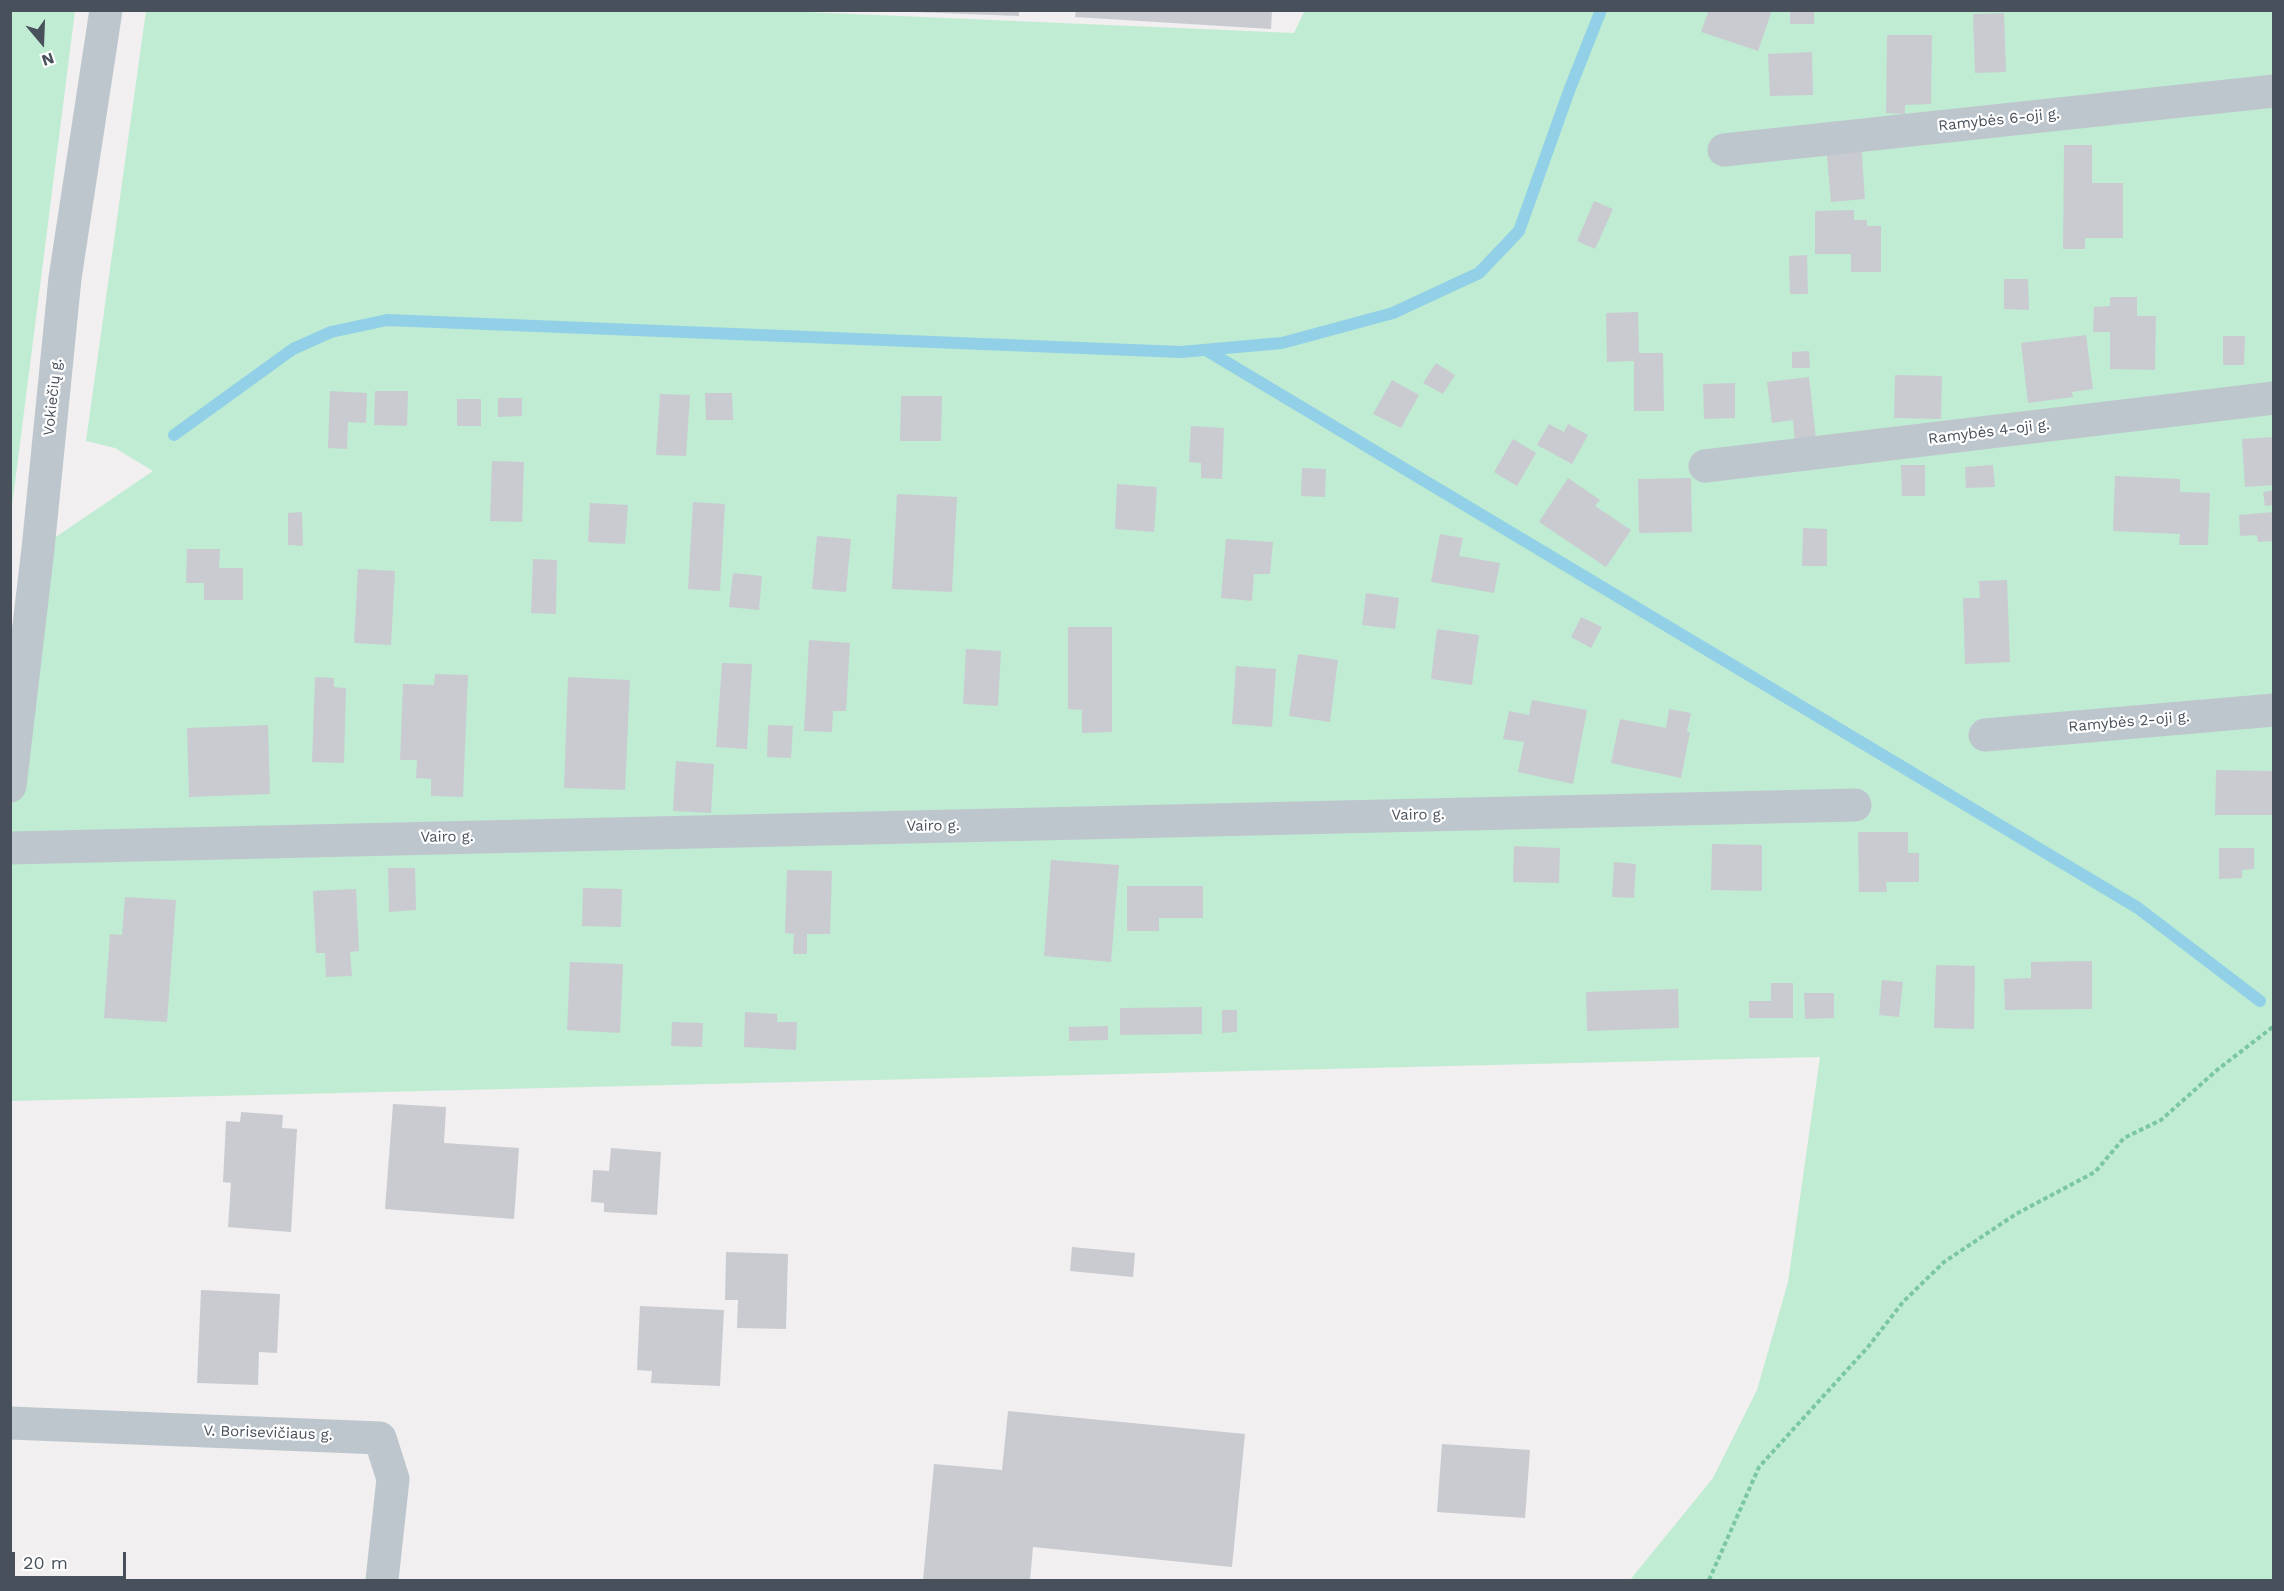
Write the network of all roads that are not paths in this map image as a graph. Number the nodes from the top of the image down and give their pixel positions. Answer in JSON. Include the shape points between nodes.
{"nodes":[{"id":1,"x":106,"y":10,"type":"edge"},
{"id":2,"x":2274,"y":91,"type":"edge"},
{"id":3,"x":1724,"y":150,"type":"dead end"},
{"id":4,"x":2274,"y":398,"type":"edge"},
{"id":5,"x":1705,"y":466,"type":"dead end"},
{"id":6,"x":2274,"y":710,"type":"edge"},
{"id":7,"x":1984,"y":735,"type":"dead end"},
{"id":8,"x":10,"y":786,"type":"edge"},
{"id":9,"x":1855,"y":805,"type":"dead end"},
{"id":10,"x":10,"y":848,"type":"edge"},
{"id":11,"x":10,"y":1423,"type":"edge"},
{"id":12,"x":382,"y":1581,"type":"edge"}],
"edges":[{"from":1,"to":8,"type":"street","name":"Vokiečių g.","via":[[65,278]]},
{"from":2,"to":3,"type":"street","name":"Ramybės 6-oji g."},
{"from":4,"to":5,"type":"street","name":"Ramybės 4-oji g."},
{"from":6,"to":7,"type":"street","name":"Ramybės 2-oji g."},
{"from":9,"to":10,"type":"street","name":"Vairo g."},
{"from":11,"to":12,"type":"street","name":"V. Borisevičiaus g.","via":[[380,1438],[393,1479]]}]}
